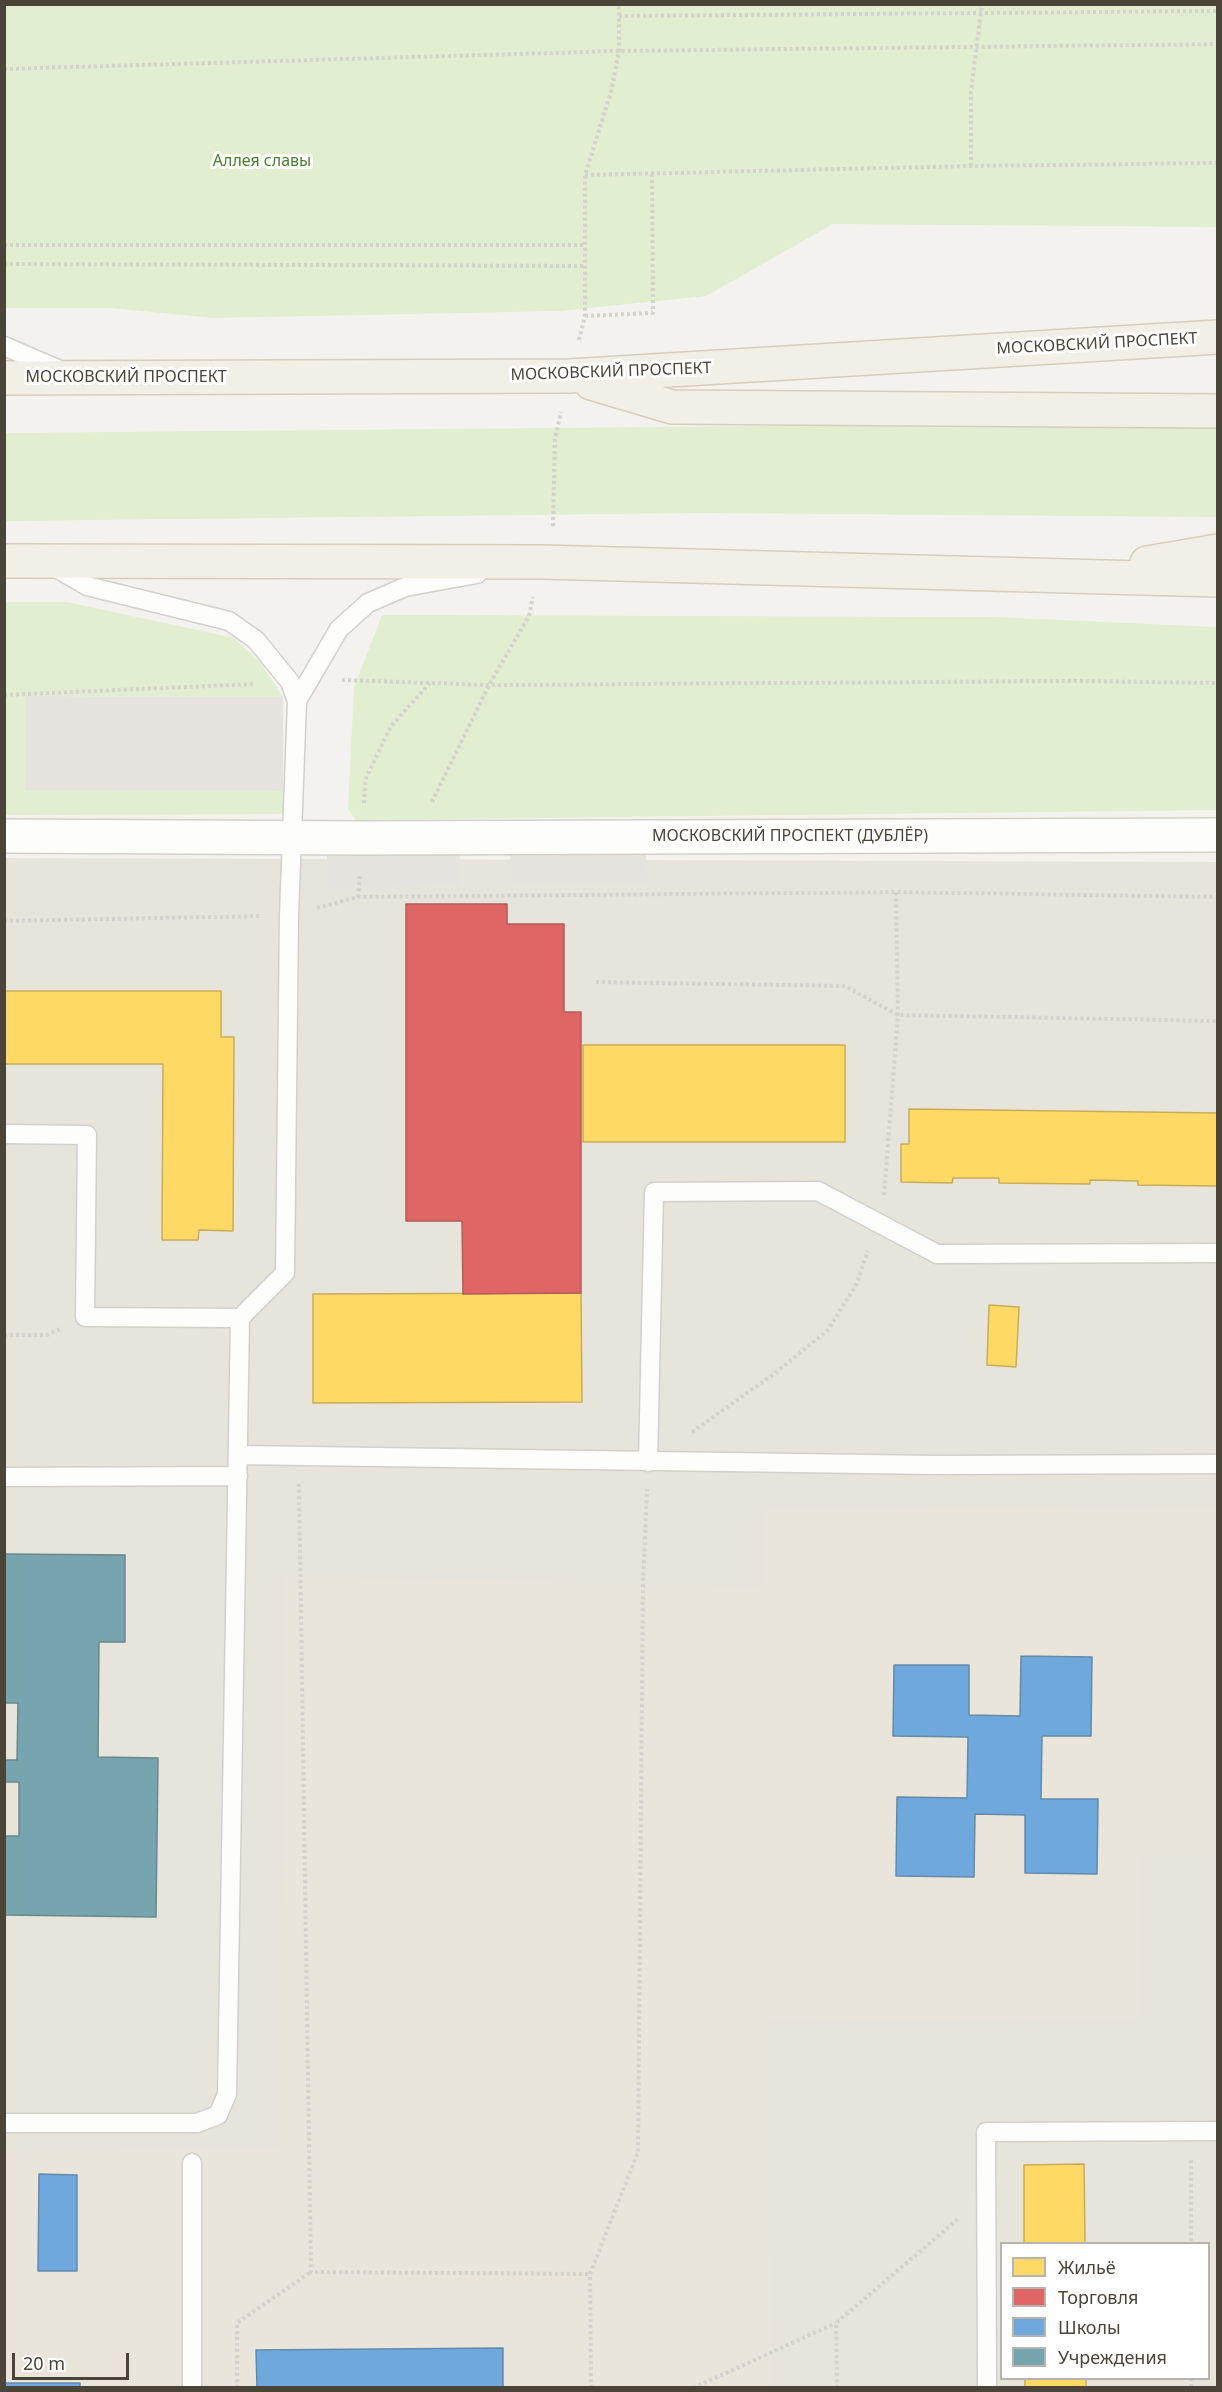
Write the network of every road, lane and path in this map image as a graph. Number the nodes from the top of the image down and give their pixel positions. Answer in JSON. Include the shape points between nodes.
{"nodes":[{"id":1,"x":619,"y":4,"type":"edge"},
{"id":2,"x":982,"y":4,"type":"edge"},
{"id":3,"x":1218,"y":11,"type":"edge"},
{"id":4,"x":981,"y":12,"type":"junction"},
{"id":5,"x":619,"y":16,"type":"junction"},
{"id":6,"x":1218,"y":44,"type":"edge"},
{"id":7,"x":976,"y":47,"type":"junction"},
{"id":8,"x":619,"y":51,"type":"junction"},
{"id":9,"x":4,"y":69,"type":"edge"},
{"id":10,"x":1218,"y":163,"type":"edge"},
{"id":11,"x":971,"y":166,"type":"junction"},
{"id":12,"x":652,"y":172,"type":"junction"},
{"id":13,"x":585,"y":175,"type":"junction"},
{"id":14,"x":4,"y":245,"type":"edge"},
{"id":15,"x":585,"y":245,"type":"junction"},
{"id":16,"x":4,"y":264,"type":"edge"},
{"id":17,"x":585,"y":316,"type":"dead end"},
{"id":18,"x":1218,"y":337,"type":"edge"},
{"id":19,"x":4,"y":346,"type":"edge"},
{"id":20,"x":569,"y":376,"type":"junction"},
{"id":21,"x":74,"y":377,"type":"junction"},
{"id":22,"x":4,"y":378,"type":"edge"},
{"id":23,"x":1218,"y":411,"type":"edge"},
{"id":24,"x":1218,"y":551,"type":"edge"},
{"id":25,"x":4,"y":561,"type":"edge"},
{"id":26,"x":44,"y":561,"type":"junction"},
{"id":27,"x":542,"y":562,"type":"junction"},
{"id":28,"x":1083,"y":575,"type":"junction"},
{"id":29,"x":1218,"y":580,"type":"edge"},
{"id":30,"x":308,"y":679,"type":"junction"},
{"id":31,"x":290,"y":682,"type":"junction"},
{"id":32,"x":432,"y":682,"type":"junction"},
{"id":33,"x":1218,"y":683,"type":"edge"},
{"id":34,"x":4,"y":695,"type":"edge"},
{"id":35,"x":297,"y":701,"type":"junction"},
{"id":36,"x":1218,"y":835,"type":"edge"},
{"id":37,"x":4,"y":836,"type":"edge"},
{"id":38,"x":292,"y":836,"type":"junction"},
{"id":39,"x":362,"y":838,"type":"junction"},
{"id":40,"x":358,"y":897,"type":"junction"},
{"id":41,"x":1218,"y":897,"type":"edge"},
{"id":42,"x":289,"y":916,"type":"junction"},
{"id":43,"x":4,"y":921,"type":"edge"},
{"id":44,"x":596,"y":982,"type":"dead end"},
{"id":45,"x":1218,"y":1021,"type":"edge"},
{"id":46,"x":4,"y":1134,"type":"edge"},
{"id":47,"x":1218,"y":1253,"type":"edge"},
{"id":48,"x":85,"y":1317,"type":"junction"},
{"id":49,"x":240,"y":1318,"type":"junction"},
{"id":50,"x":4,"y":1335,"type":"edge"},
{"id":51,"x":238,"y":1455,"type":"junction"},
{"id":52,"x":299,"y":1456,"type":"junction"},
{"id":53,"x":648,"y":1462,"type":"junction"},
{"id":54,"x":1218,"y":1464,"type":"edge"},
{"id":55,"x":238,"y":1476,"type":"junction"},
{"id":56,"x":4,"y":1477,"type":"edge"},
{"id":57,"x":4,"y":2123,"type":"edge"},
{"id":58,"x":1218,"y":2131,"type":"edge"},
{"id":59,"x":1191,"y":2132,"type":"junction"},
{"id":60,"x":192,"y":2163,"type":"dead end"},
{"id":61,"x":986,"y":2195,"type":"junction"},
{"id":62,"x":1191,"y":2242,"type":"edge"},
{"id":63,"x":311,"y":2272,"type":"junction"},
{"id":64,"x":590,"y":2274,"type":"junction"},
{"id":65,"x":836,"y":2323,"type":"junction"},
{"id":66,"x":192,"y":2388,"type":"edge"},
{"id":67,"x":237,"y":2388,"type":"edge"},
{"id":68,"x":591,"y":2388,"type":"edge"},
{"id":69,"x":693,"y":2388,"type":"edge"},
{"id":70,"x":837,"y":2388,"type":"edge"},
{"id":71,"x":987,"y":2388,"type":"edge"}],
"edges":[{"from":1,"to":5,"type":"path"},
{"from":2,"to":4,"type":"path"},
{"from":3,"to":4,"type":"path"},
{"from":4,"to":5,"type":"path"},
{"from":4,"to":7,"type":"path"},
{"from":5,"to":8,"type":"path"},
{"from":6,"to":7,"type":"path"},
{"from":7,"to":8,"type":"path"},
{"from":7,"to":11,"type":"path","via":[[971,92]]},
{"from":8,"to":9,"type":"path"},
{"from":8,"to":13,"type":"path","via":[[611,92]]},
{"from":10,"to":11,"type":"path"},
{"from":11,"to":12,"type":"path"},
{"from":12,"to":13,"type":"path"},
{"from":12,"to":17,"type":"path","via":[[653,314]]},
{"from":13,"to":15,"type":"path"},
{"from":14,"to":15,"type":"path"},
{"from":15,"to":16,"type":"path","via":[[585,266]]},
{"from":18,"to":20,"type":"main road","name":"МОСКОВСКИЙ ПРОСПЕКТ"},
{"from":19,"to":21,"type":"lane"},
{"from":20,"to":21,"type":"main road","name":"МОСКОВСКИЙ ПРОСПЕКТ"},
{"from":20,"to":23,"type":"main road","via":[[672,407]]},
{"from":21,"to":22,"type":"main road","name":"МОСКОВСКИЙ ПРОСПЕКТ"},
{"from":24,"to":28,"type":"main road"},
{"from":25,"to":26,"type":"main road"},
{"from":26,"to":27,"type":"main road"},
{"from":26,"to":31,"type":"lane","via":[[87,586],[229,621],[256,640]]},
{"from":27,"to":28,"type":"main road"},
{"from":27,"to":30,"type":"lane","via":[[405,587],[368,603],[339,629]]},
{"from":28,"to":29,"type":"main road"},
{"from":30,"to":32,"type":"path"},
{"from":30,"to":35,"type":"lane"},
{"from":31,"to":34,"type":"path"},
{"from":31,"to":35,"type":"lane"},
{"from":32,"to":33,"type":"path"},
{"from":32,"to":39,"type":"path","via":[[391,726],[365,780]]},
{"from":35,"to":38,"type":"lane"},
{"from":36,"to":39,"type":"street","name":"МОСКОВСКИЙ ПРОСПЕКТ (ДУБЛЁР)"},
{"from":37,"to":38,"type":"street","name":"МОСКОВСКИЙ ПРОСПЕКТ (ДУБЛЁР)"},
{"from":38,"to":39,"type":"street","name":"МОСКОВСКИЙ ПРОСПЕКТ (ДУБЛЁР)"},
{"from":38,"to":42,"type":"lane"},
{"from":39,"to":40,"type":"path"},
{"from":40,"to":41,"type":"path","via":[[896,892]]},
{"from":40,"to":42,"type":"path"},
{"from":42,"to":43,"type":"path"},
{"from":42,"to":49,"type":"lane","via":[[285,1274]]},
{"from":44,"to":45,"type":"path","via":[[845,986],[898,1015]]},
{"from":46,"to":48,"type":"lane","via":[[87,1135]]},
{"from":47,"to":53,"type":"lane","via":[[937,1254],[818,1191],[654,1192]]},
{"from":48,"to":49,"type":"lane"},
{"from":48,"to":50,"type":"path","via":[[47,1335]]},
{"from":49,"to":51,"type":"lane"},
{"from":51,"to":52,"type":"lane"},
{"from":51,"to":55,"type":"lane"},
{"from":52,"to":53,"type":"lane"},
{"from":52,"to":63,"type":"path"},
{"from":53,"to":54,"type":"lane"},
{"from":53,"to":64,"type":"path","via":[[643,1584],[638,2152]]},
{"from":55,"to":56,"type":"lane"},
{"from":55,"to":57,"type":"lane","via":[[227,2094],[218,2115],[197,2124]]},
{"from":58,"to":59,"type":"lane"},
{"from":59,"to":61,"type":"lane","via":[[986,2132]]},
{"from":59,"to":62,"type":"path"},
{"from":60,"to":66,"type":"lane"},
{"from":61,"to":65,"type":"path"},
{"from":61,"to":71,"type":"lane"},
{"from":63,"to":64,"type":"path"},
{"from":63,"to":67,"type":"path","via":[[237,2323]]},
{"from":64,"to":68,"type":"path"},
{"from":65,"to":69,"type":"path"},
{"from":65,"to":70,"type":"path"}]}
